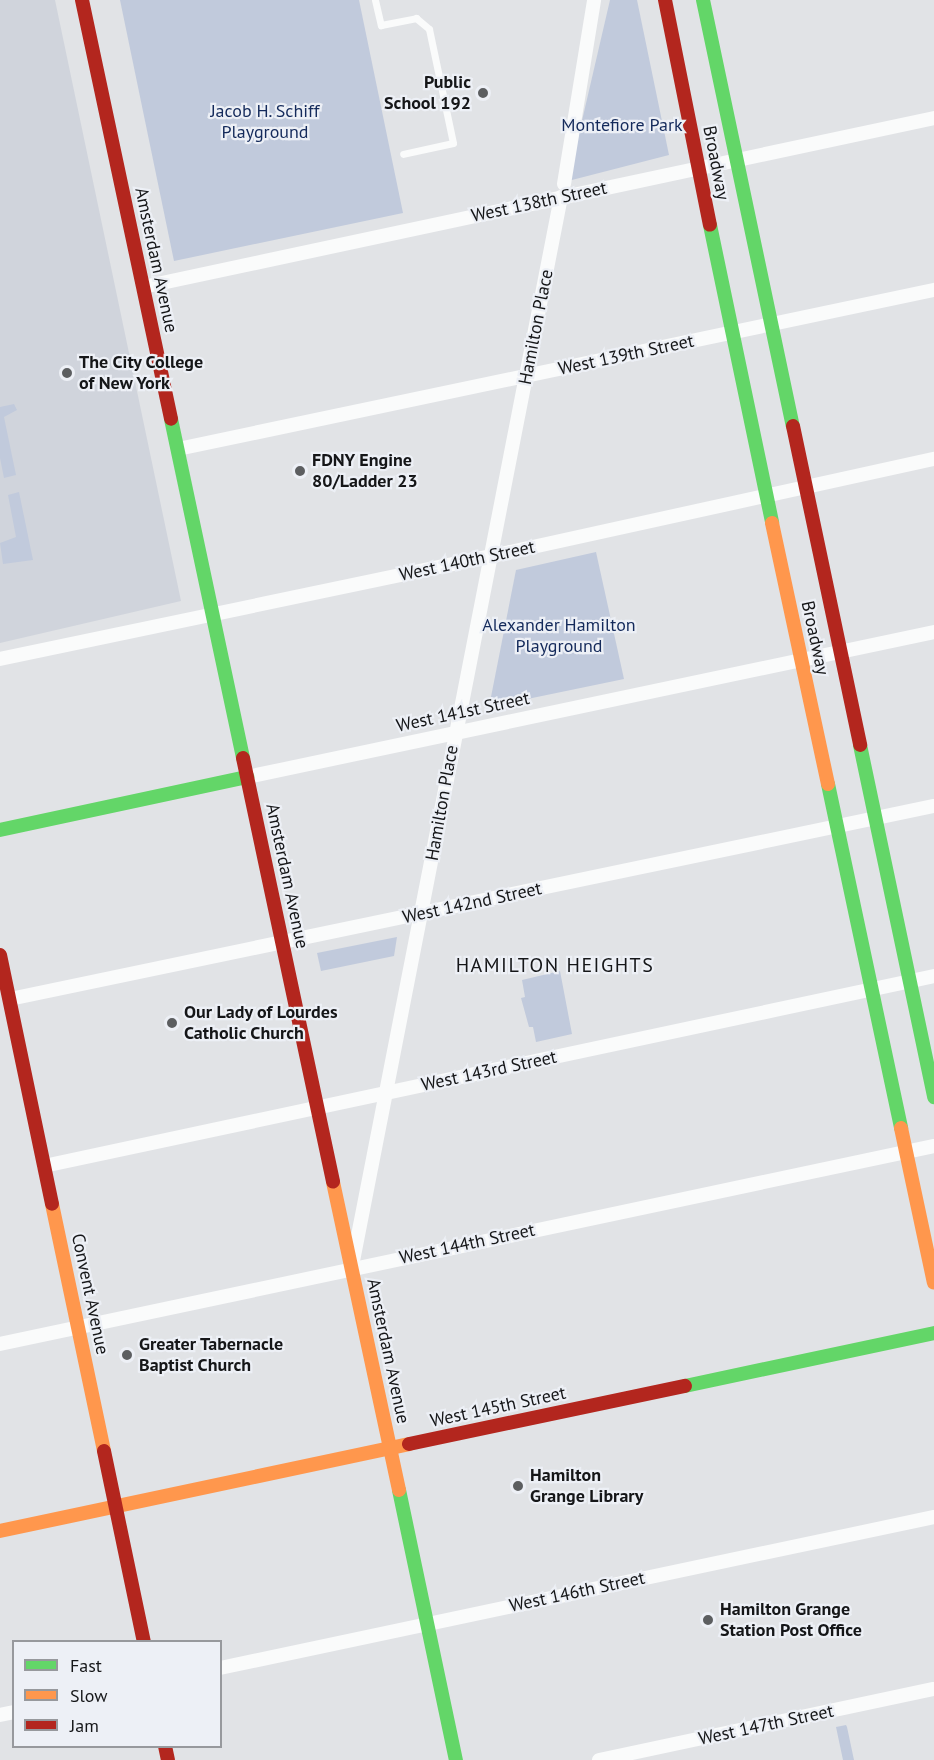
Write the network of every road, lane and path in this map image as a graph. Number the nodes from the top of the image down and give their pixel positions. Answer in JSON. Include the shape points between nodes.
{"nodes":[{"id":1,"x":82,"y":0,"type":"edge"},
{"id":2,"x":375,"y":0,"type":"edge"},
{"id":3,"x":594,"y":0,"type":"edge"},
{"id":4,"x":666,"y":0,"type":"edge"},
{"id":5,"x":703,"y":0,"type":"edge"},
{"id":6,"x":934,"y":118,"type":"edge"},
{"id":7,"x":403,"y":154,"type":"dead end"},
{"id":8,"x":738,"y":160,"type":"junction"},
{"id":9,"x":699,"y":167,"type":"junction"},
{"id":10,"x":563,"y":190,"type":"junction"},
{"id":11,"x":143,"y":287,"type":"junction"},
{"id":12,"x":934,"y":290,"type":"edge"},
{"id":13,"x":771,"y":324,"type":"junction"},
{"id":14,"x":731,"y":333,"type":"junction"},
{"id":15,"x":527,"y":376,"type":"junction"},
{"id":16,"x":178,"y":449,"type":"junction"},
{"id":17,"x":934,"y":459,"type":"edge"},
{"id":18,"x":805,"y":488,"type":"junction"},
{"id":19,"x":766,"y":496,"type":"junction"},
{"id":20,"x":493,"y":556,"type":"junction"},
{"id":21,"x":212,"y":613,"type":"junction"},
{"id":22,"x":934,"y":632,"type":"edge"},
{"id":23,"x":840,"y":652,"type":"junction"},
{"id":24,"x":0,"y":659,"type":"edge"},
{"id":25,"x":801,"y":660,"type":"junction"},
{"id":26,"x":455,"y":732,"type":"junction"},
{"id":27,"x":247,"y":777,"type":"junction"},
{"id":28,"x":934,"y":806,"type":"edge"},
{"id":29,"x":876,"y":818,"type":"junction"},
{"id":30,"x":836,"y":827,"type":"junction"},
{"id":31,"x":0,"y":830,"type":"edge"},
{"id":32,"x":422,"y":914,"type":"junction"},
{"id":33,"x":283,"y":943,"type":"junction"},
{"id":34,"x":0,"y":955,"type":"edge"},
{"id":35,"x":934,"y":976,"type":"edge"},
{"id":36,"x":910,"y":981,"type":"junction"},
{"id":37,"x":871,"y":989,"type":"junction"},
{"id":38,"x":10,"y":999,"type":"junction"},
{"id":39,"x":386,"y":1093,"type":"junction"},
{"id":40,"x":934,"y":1097,"type":"edge"},
{"id":41,"x":318,"y":1107,"type":"junction"},
{"id":42,"x":934,"y":1146,"type":"edge"},
{"id":43,"x":906,"y":1151,"type":"junction"},
{"id":44,"x":44,"y":1166,"type":"junction"},
{"id":45,"x":351,"y":1268,"type":"junction"},
{"id":46,"x":934,"y":1283,"type":"edge"},
{"id":47,"x":79,"y":1328,"type":"junction"},
{"id":48,"x":934,"y":1334,"type":"edge"},
{"id":49,"x":0,"y":1344,"type":"edge"},
{"id":50,"x":391,"y":1449,"type":"junction"},
{"id":51,"x":116,"y":1507,"type":"junction"},
{"id":52,"x":934,"y":1517,"type":"edge"},
{"id":53,"x":0,"y":1531,"type":"edge"},
{"id":54,"x":427,"y":1624,"type":"junction"},
{"id":55,"x":144,"y":1640,"type":"edge"},
{"id":56,"x":222,"y":1668,"type":"edge"},
{"id":57,"x":934,"y":1689,"type":"edge"},
{"id":58,"x":456,"y":1760,"type":"edge"},
{"id":59,"x":599,"y":1760,"type":"edge"}],
"edges":[{"from":1,"to":11,"type":"main road","name":"Amsterdam Avenue"},
{"from":2,"to":7,"type":"lane","via":[[381,25],[416,18],[429,29],[453,143]]},
{"from":3,"to":10,"type":"street","name":"Hamilton Place"},
{"from":4,"to":9,"type":"main road","name":"Broadway"},
{"from":5,"to":8,"type":"main road","name":"Broadway"},
{"from":6,"to":8,"type":"street","name":"West 138th Street"},
{"from":8,"to":9,"type":"street","name":"West 138th Street"},
{"from":8,"to":13,"type":"main road","name":"Broadway"},
{"from":9,"to":10,"type":"street","name":"West 138th Street"},
{"from":9,"to":14,"type":"main road","name":"Broadway"},
{"from":10,"to":11,"type":"street","name":"West 138th Street"},
{"from":10,"to":15,"type":"street","name":"Hamilton Place"},
{"from":11,"to":16,"type":"main road","name":"Amsterdam Avenue"},
{"from":12,"to":13,"type":"street","name":"West 139th Street"},
{"from":13,"to":14,"type":"street","name":"West 139th Street"},
{"from":13,"to":18,"type":"main road","name":"Broadway"},
{"from":14,"to":15,"type":"street","name":"West 139th Street"},
{"from":14,"to":19,"type":"main road","name":"Broadway"},
{"from":15,"to":16,"type":"street","name":"West 139th Street"},
{"from":15,"to":20,"type":"street","name":"Hamilton Place"},
{"from":16,"to":21,"type":"main road","name":"Amsterdam Avenue"},
{"from":17,"to":18,"type":"street","name":"West 140th Street"},
{"from":18,"to":19,"type":"street","name":"West 140th Street"},
{"from":18,"to":23,"type":"main road","name":"Broadway"},
{"from":19,"to":20,"type":"street","name":"West 140th Street"},
{"from":19,"to":25,"type":"main road","name":"Broadway"},
{"from":20,"to":21,"type":"street","name":"West 140th Street"},
{"from":20,"to":26,"type":"street","name":"Hamilton Place"},
{"from":21,"to":24,"type":"street","name":"West 140th Street"},
{"from":21,"to":27,"type":"main road","name":"Amsterdam Avenue"},
{"from":22,"to":23,"type":"street","name":"West 141st Street"},
{"from":23,"to":25,"type":"street","name":"West 141st Street"},
{"from":23,"to":29,"type":"main road","name":"Broadway"},
{"from":25,"to":26,"type":"street","name":"West 141st Street"},
{"from":25,"to":30,"type":"main road","name":"Broadway"},
{"from":26,"to":27,"type":"street","name":"West 141st Street"},
{"from":26,"to":32,"type":"street","name":"Hamilton Place"},
{"from":27,"to":31,"type":"main road","name":"West 141st Street"},
{"from":27,"to":33,"type":"main road","name":"Amsterdam Avenue"},
{"from":28,"to":29,"type":"street","name":"West 142nd Street"},
{"from":29,"to":30,"type":"street","name":"West 142nd Street"},
{"from":29,"to":36,"type":"main road","name":"Broadway"},
{"from":30,"to":32,"type":"street","name":"West 142nd Street"},
{"from":30,"to":37,"type":"main road","name":"Broadway"},
{"from":32,"to":33,"type":"street","name":"West 142nd Street"},
{"from":32,"to":39,"type":"street","name":"Hamilton Place"},
{"from":33,"to":38,"type":"street","name":"West 142nd Street"},
{"from":33,"to":41,"type":"main road","name":"Amsterdam Avenue"},
{"from":34,"to":38,"type":"main road","name":"Convent Avenue"},
{"from":35,"to":36,"type":"street","name":"West 143rd Street"},
{"from":36,"to":37,"type":"street","name":"West 143rd Street"},
{"from":36,"to":40,"type":"main road","name":"Broadway"},
{"from":37,"to":39,"type":"street","name":"West 143rd Street"},
{"from":37,"to":43,"type":"main road","name":"Broadway"},
{"from":38,"to":44,"type":"main road","name":"Convent Avenue"},
{"from":39,"to":41,"type":"street","name":"West 143rd Street"},
{"from":39,"to":45,"type":"street","name":"Hamilton Place"},
{"from":41,"to":44,"type":"street","name":"West 143rd Street"},
{"from":41,"to":45,"type":"main road","name":"Amsterdam Avenue"},
{"from":42,"to":43,"type":"street","name":"West 144th Street"},
{"from":43,"to":45,"type":"street","name":"West 144th Street"},
{"from":43,"to":46,"type":"main road","name":"Broadway"},
{"from":44,"to":47,"type":"main road","name":"Convent Avenue"},
{"from":45,"to":47,"type":"street","name":"West 144th Street"},
{"from":45,"to":50,"type":"main road","name":"Amsterdam Avenue"},
{"from":47,"to":49,"type":"street","name":"West 144th Street"},
{"from":47,"to":51,"type":"main road","name":"Convent Avenue"},
{"from":48,"to":50,"type":"main road","name":"West 145th Street"},
{"from":50,"to":51,"type":"main road","name":"West 145th Street"},
{"from":50,"to":54,"type":"main road","name":"Amsterdam Avenue"},
{"from":51,"to":53,"type":"main road","name":"West 145th Street"},
{"from":51,"to":55,"type":"main road","name":"Convent Avenue"},
{"from":52,"to":54,"type":"street","name":"West 146th Street"},
{"from":54,"to":56,"type":"street","name":"West 146th Street"},
{"from":54,"to":58,"type":"main road","name":"Amsterdam Avenue"},
{"from":57,"to":59,"type":"street","name":"West 147th Street"}]}
